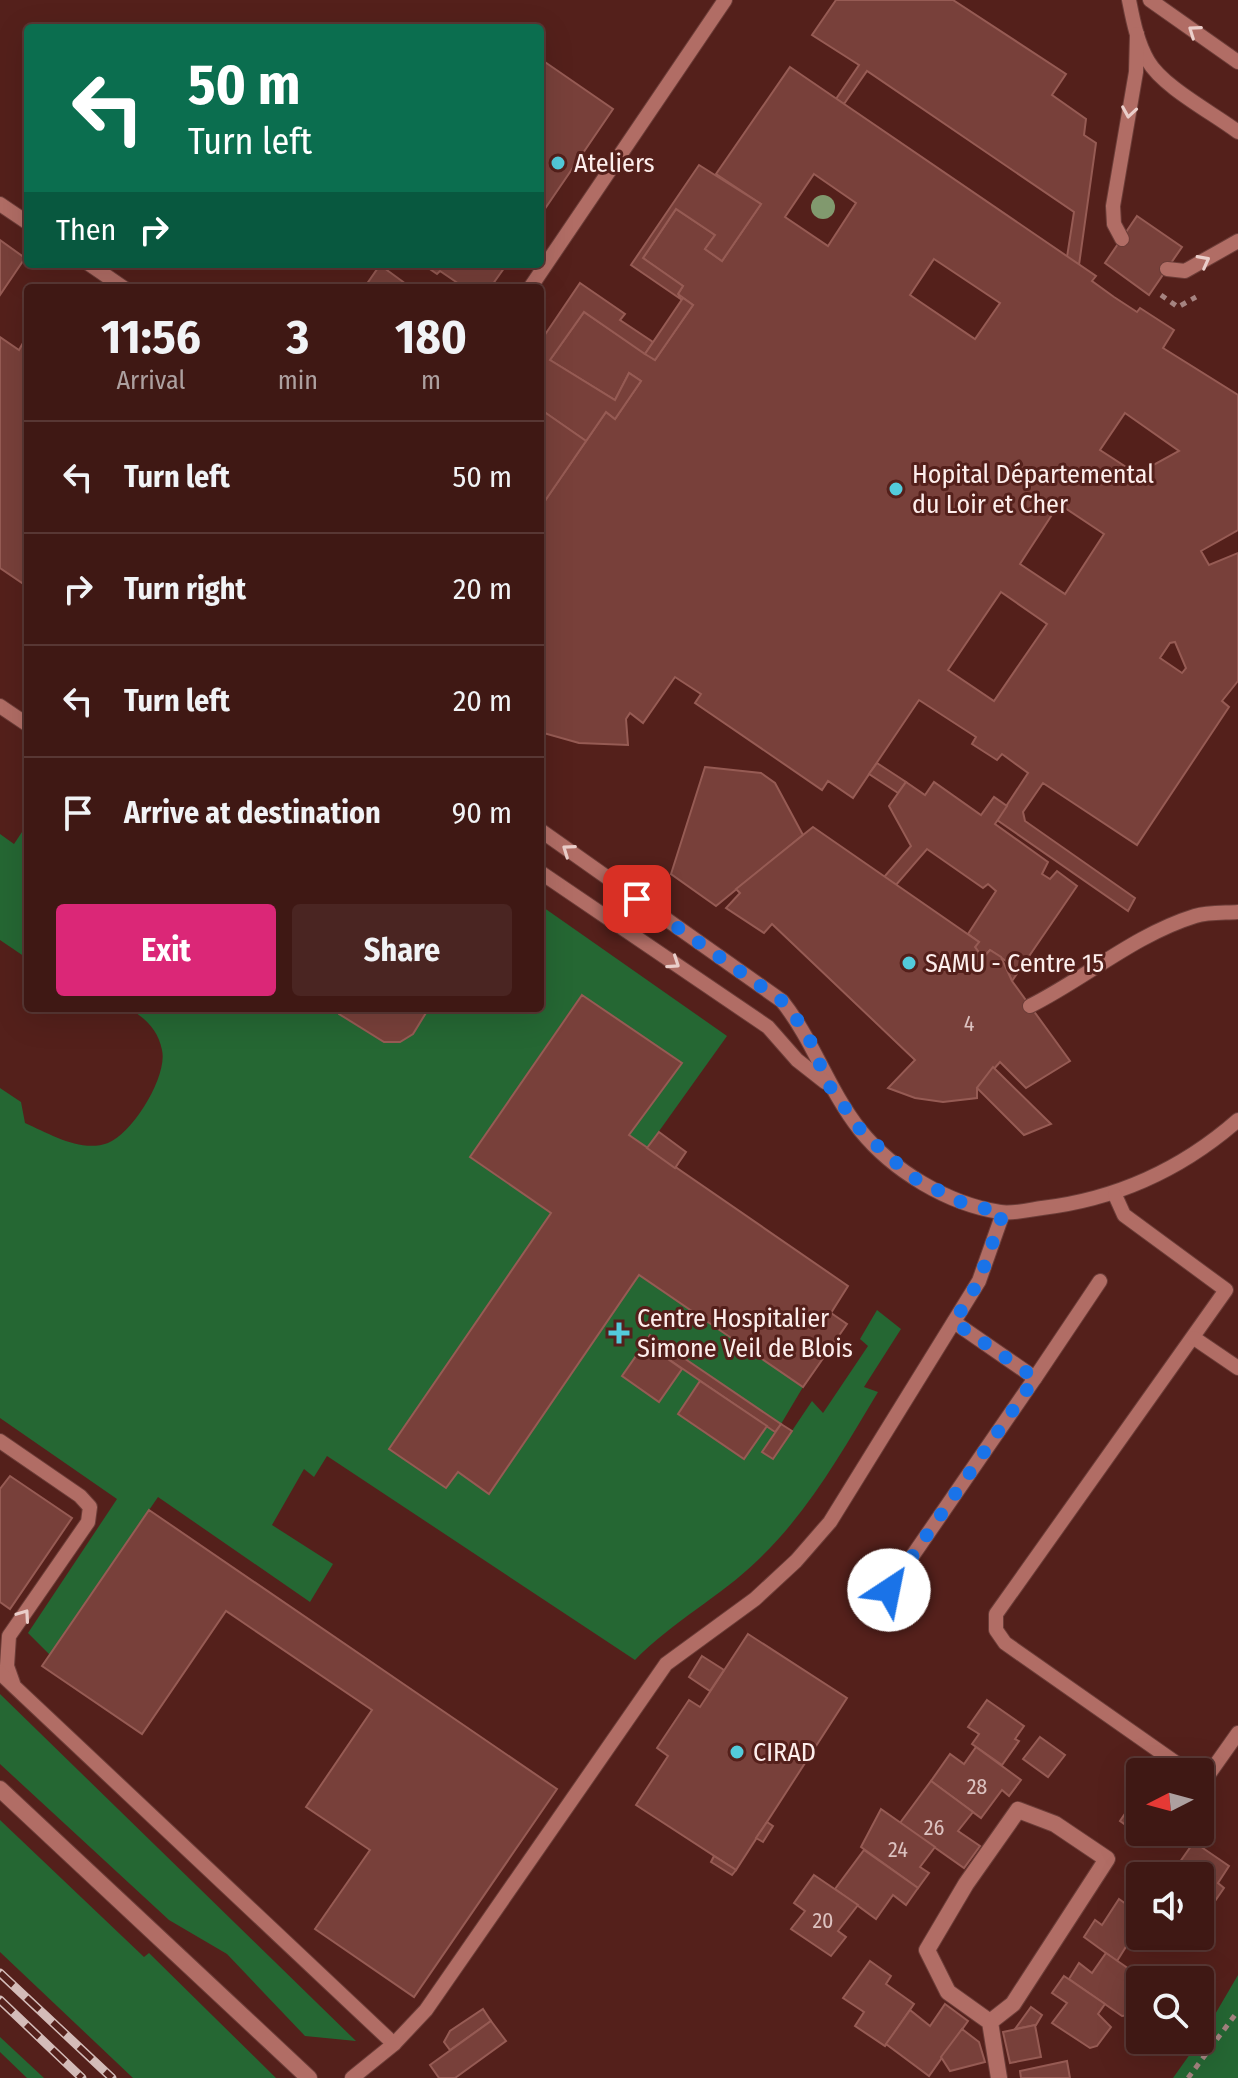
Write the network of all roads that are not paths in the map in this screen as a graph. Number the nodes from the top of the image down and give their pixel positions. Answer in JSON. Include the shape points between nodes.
{"nodes":[{"id":1,"x":725,"y":0,"type":"edge"},
{"id":2,"x":1129,"y":0,"type":"edge"},
{"id":3,"x":1150,"y":0,"type":"edge"},
{"id":4,"x":1137,"y":34,"type":"junction"},
{"id":5,"x":1238,"y":62,"type":"edge"},
{"id":6,"x":1238,"y":132,"type":"edge"},
{"id":7,"x":0,"y":204,"type":"edge"},
{"id":8,"x":24,"y":220,"type":"edge"},
{"id":9,"x":1122,"y":239,"type":"dead end"},
{"id":10,"x":1238,"y":241,"type":"edge"},
{"id":11,"x":544,"y":267,"type":"edge"},
{"id":12,"x":95,"y":268,"type":"edge"},
{"id":13,"x":1167,"y":269,"type":"dead end"},
{"id":14,"x":118,"y":284,"type":"edge"},
{"id":15,"x":0,"y":706,"type":"edge"},
{"id":16,"x":24,"y":722,"type":"edge"},
{"id":17,"x":544,"y":833,"type":"edge"},
{"id":18,"x":544,"y":875,"type":"edge"},
{"id":19,"x":1238,"y":912,"type":"edge"},
{"id":20,"x":1030,"y":1006,"type":"dead end"},
{"id":21,"x":828,"y":1084,"type":"junction"},
{"id":22,"x":1238,"y":1120,"type":"edge"},
{"id":23,"x":1115,"y":1195,"type":"junction"},
{"id":24,"x":1003,"y":1213,"type":"junction"},
{"id":25,"x":1100,"y":1281,"type":"dead end"},
{"id":26,"x":1232,"y":1294,"type":"edge"},
{"id":27,"x":954,"y":1322,"type":"junction"},
{"id":28,"x":1194,"y":1338,"type":"junction"},
{"id":29,"x":1238,"y":1368,"type":"edge"},
{"id":30,"x":1035,"y":1378,"type":"junction"},
{"id":31,"x":0,"y":1441,"type":"edge"},
{"id":32,"x":889,"y":1590,"type":"dead end"},
{"id":33,"x":0,"y":1673,"type":"edge"},
{"id":34,"x":14,"y":1687,"type":"junction"},
{"id":35,"x":1238,"y":1733,"type":"edge"},
{"id":36,"x":1169,"y":1758,"type":"edge"},
{"id":37,"x":1214,"y":1767,"type":"edge"},
{"id":38,"x":0,"y":1789,"type":"edge"},
{"id":39,"x":990,"y":2022,"type":"junction"},
{"id":40,"x":394,"y":2044,"type":"junction"},
{"id":41,"x":309,"y":2078,"type":"edge"},
{"id":42,"x":352,"y":2078,"type":"edge"},
{"id":43,"x":999,"y":2078,"type":"edge"}],
"edges":[{"from":1,"to":11,"type":"lane"},
{"from":2,"to":4,"type":"lane"},
{"from":5,"to":3,"type":"lane","one_way":true},
{"from":4,"to":6,"type":"lane","via":[[1162,77]]},
{"from":4,"to":9,"type":"lane","one_way":true,"via":[[1136,72],[1113,206]]},
{"from":7,"to":8,"type":"lane"},
{"from":13,"to":10,"type":"lane","one_way":true,"via":[[1185,271]]},
{"from":12,"to":14,"type":"lane"},
{"from":15,"to":16,"type":"lane"},
{"from":21,"to":17,"type":"lane","one_way":true,"via":[[806,1031],[782,1001]]},
{"from":18,"to":21,"type":"lane","one_way":true,"via":[[768,1027]]},
{"from":19,"to":20,"type":"lane","via":[[1196,915],[1167,928]]},
{"from":21,"to":24,"type":"lane","via":[[862,1132],[912,1177],[963,1203]]},
{"from":22,"to":23,"type":"lane","via":[[1172,1168]]},
{"from":23,"to":24,"type":"lane"},
{"from":23,"to":26,"type":"lane","via":[[1124,1215]]},
{"from":24,"to":27,"type":"lane","via":[[979,1281]]},
{"from":25,"to":30,"type":"lane"},
{"from":26,"to":28,"type":"lane"},
{"from":27,"to":30,"type":"lane"},
{"from":27,"to":40,"type":"lane","via":[[830,1522],[755,1599],[666,1664],[426,2010]]},
{"from":28,"to":29,"type":"lane"},
{"from":28,"to":36,"type":"lane","via":[[996,1614],[996,1630],[1005,1643]]},
{"from":30,"to":32,"type":"lane"},
{"from":34,"to":31,"type":"lane","one_way":true,"via":[[7,1666],[9,1636],[88,1522],[90,1507]]},
{"from":33,"to":34,"type":"lane"},
{"from":34,"to":40,"type":"lane"},
{"from":35,"to":37,"type":"lane"},
{"from":38,"to":41,"type":"street"},
{"from":39,"to":39,"type":"street","via":[[1013,2004],[1107,1859],[1055,1824],[1018,1810],[927,1950],[948,1992]]},
{"from":39,"to":43,"type":"street"},
{"from":40,"to":42,"type":"lane"}]}
